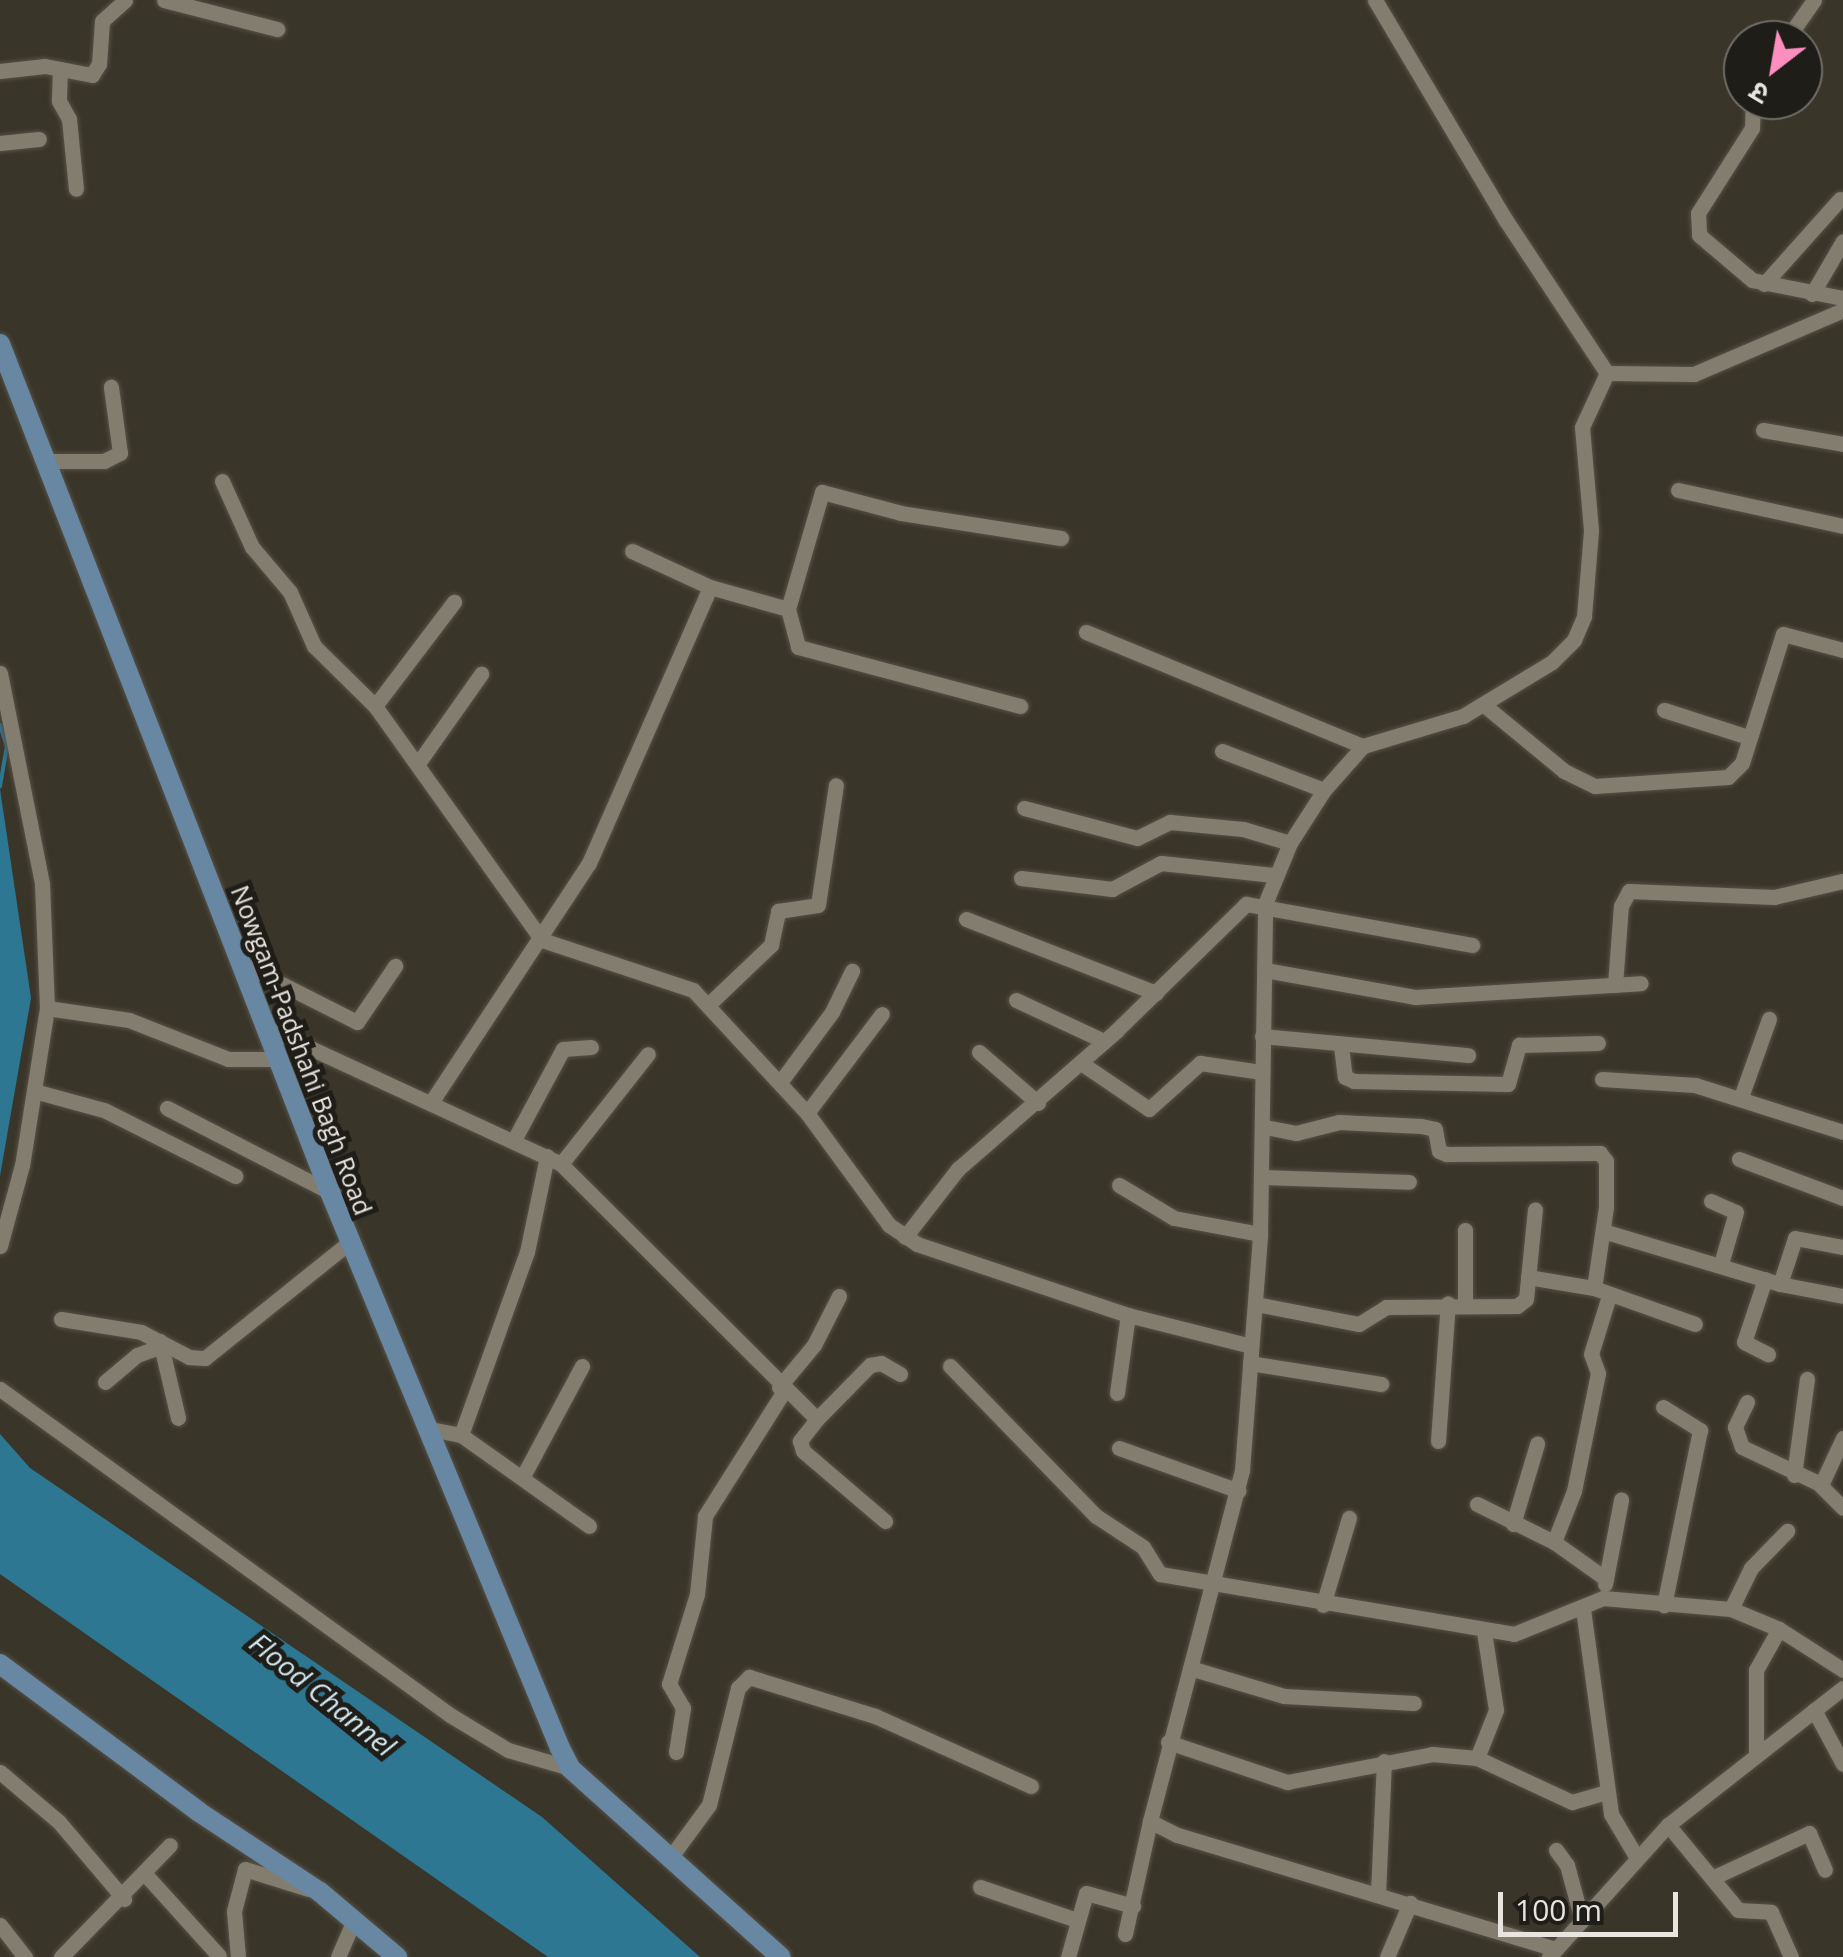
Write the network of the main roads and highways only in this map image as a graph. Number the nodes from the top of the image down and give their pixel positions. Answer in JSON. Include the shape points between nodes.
{"nodes":[{"id":1,"x":0,"y":344,"type":"edge"},
{"id":2,"x":0,"y":1664,"type":"edge"},
{"id":3,"x":397,"y":1957,"type":"edge"},
{"id":4,"x":782,"y":1957,"type":"edge"}],
"edges":[{"from":1,"to":4,"type":"main road","name":"Nowgam-Padshahi Bagh Road","via":[[350,1242],[570,1768]]},
{"from":2,"to":3,"type":"main road","via":[[321,1893]]}]}
